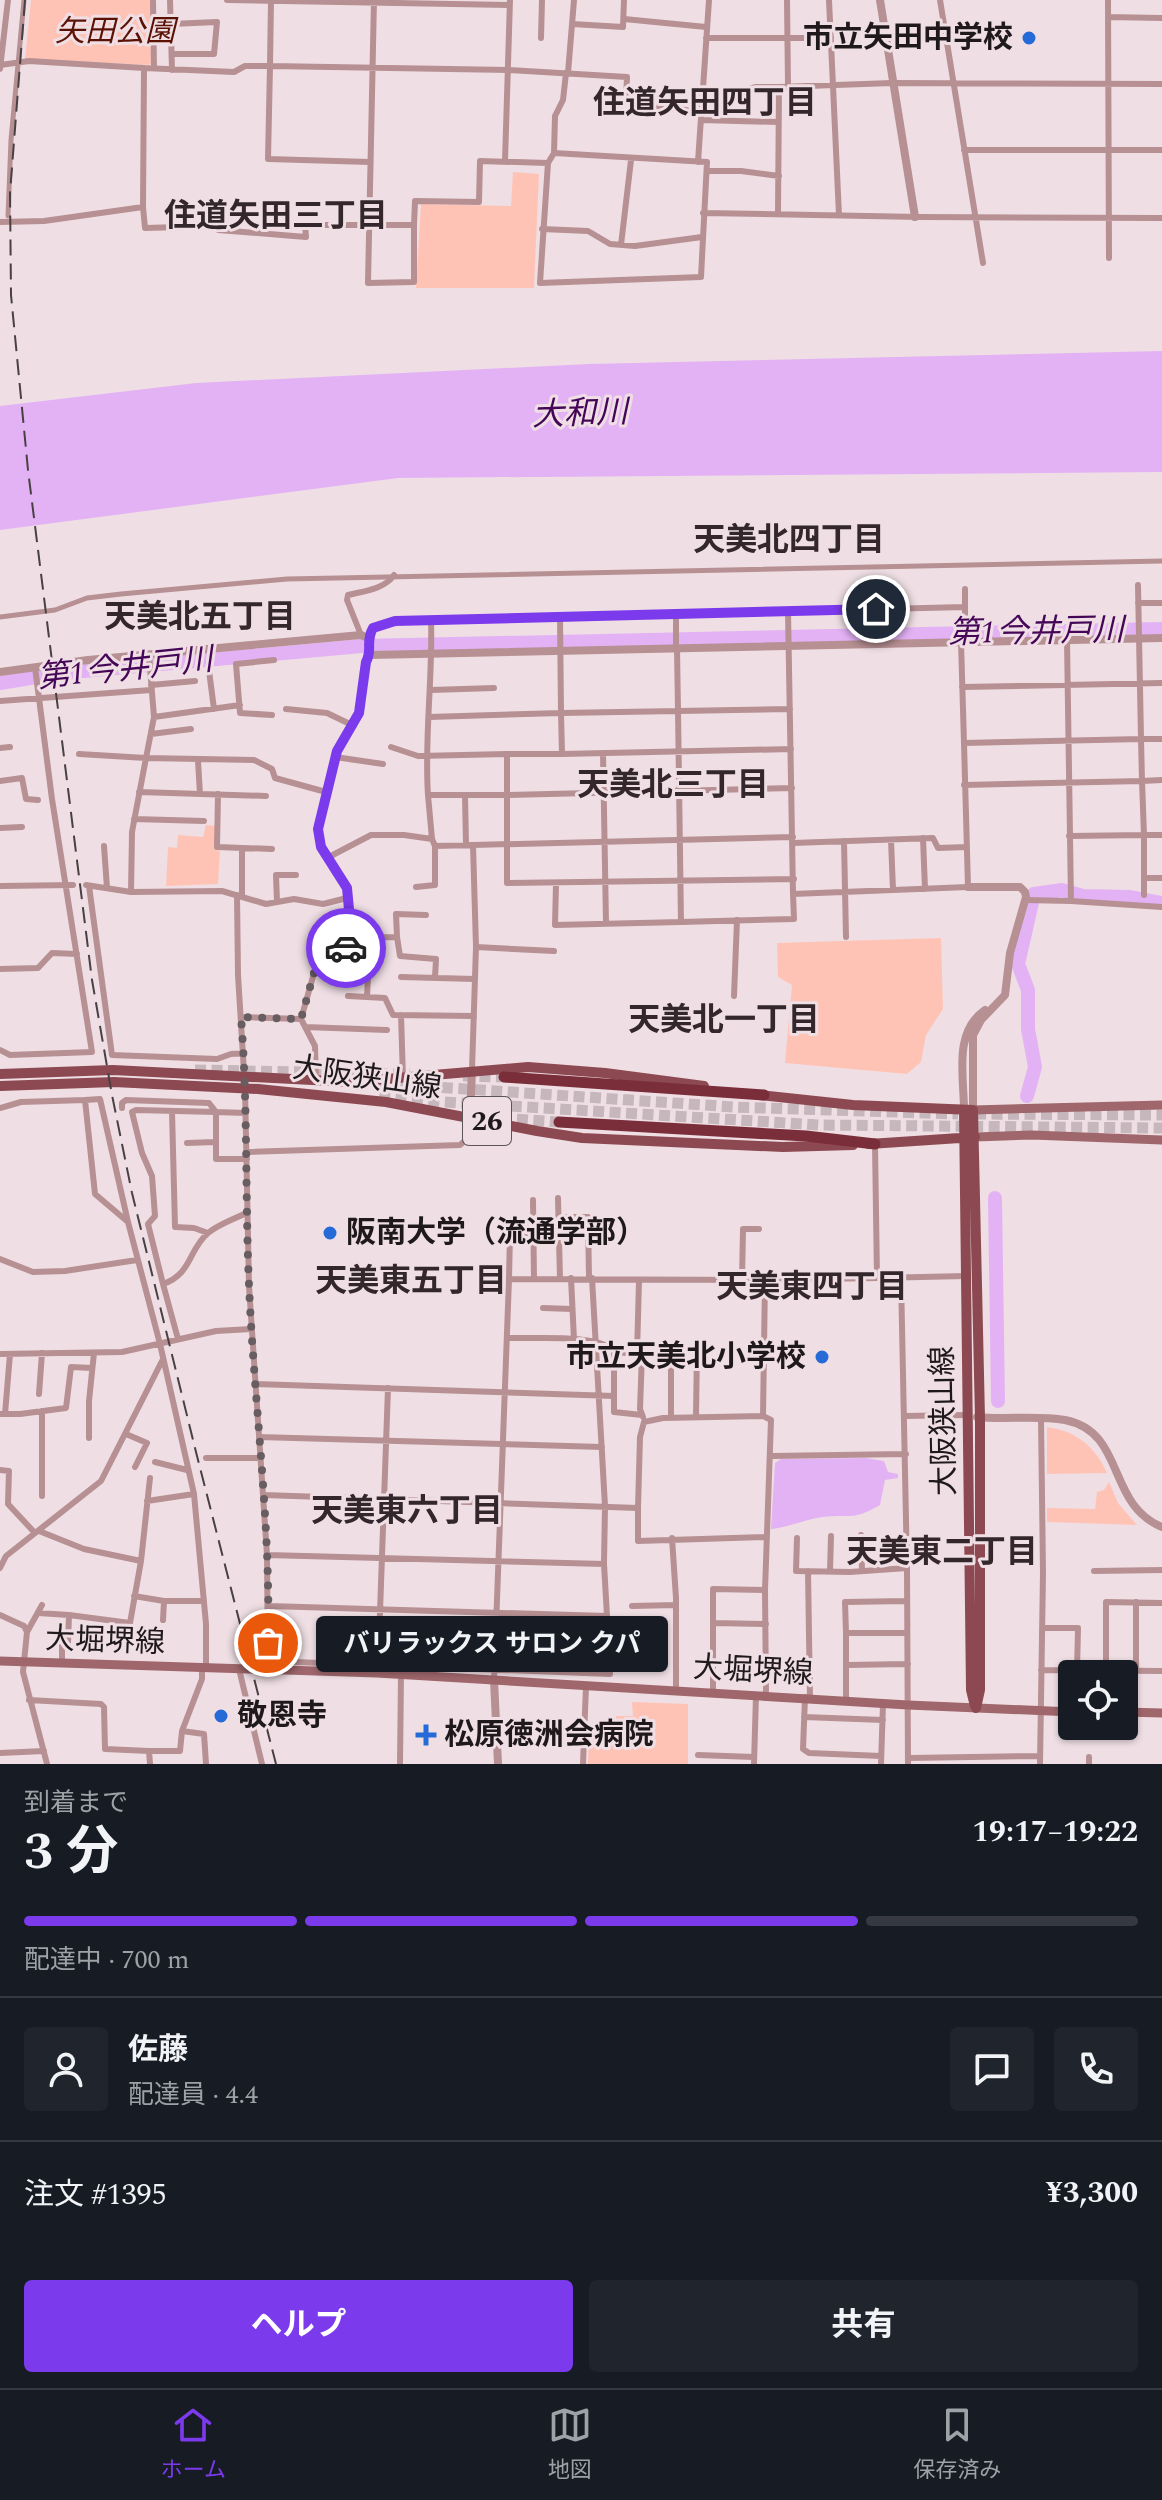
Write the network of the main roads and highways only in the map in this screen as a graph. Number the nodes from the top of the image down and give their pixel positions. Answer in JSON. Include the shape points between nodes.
{"nodes":[{"id":1,"x":0,"y":1074,"type":"edge"},
{"id":2,"x":504,"y":1077,"type":"tunnel mouth"},
{"id":3,"x":0,"y":1086,"type":"edge"},
{"id":4,"x":764,"y":1095,"type":"junction"},
{"id":5,"x":1162,"y":1105,"type":"edge"},
{"id":6,"x":969,"y":1110,"type":"junction"},
{"id":7,"x":559,"y":1122,"type":"tunnel mouth"},
{"id":8,"x":970,"y":1137,"type":"junction"},
{"id":9,"x":1162,"y":1140,"type":"edge"},
{"id":10,"x":875,"y":1144,"type":"junction"},
{"id":11,"x":974,"y":1417,"type":"junction"},
{"id":12,"x":0,"y":1661,"type":"edge"},
{"id":13,"x":976,"y":1708,"type":"junction"},
{"id":14,"x":1058,"y":1712,"type":"edge"},
{"id":15,"x":1138,"y":1712,"type":"edge"},
{"id":16,"x":1162,"y":1713,"type":"edge"}],
"edges":[{"from":1,"to":4,"type":"main road","name":"大阪狭山線","number":"26","via":[[113,1070],[351,1082],[528,1067]]},
{"from":2,"to":4,"type":"highway"},
{"from":3,"to":10,"type":"main road","name":"大阪狭山線","number":"26","via":[[114,1082],[245,1088],[359,1098],[582,1138],[783,1147]]},
{"from":4,"to":6,"type":"main road","name":"大阪狭山線","number":"26"},
{"from":5,"to":6,"type":"main road"},
{"from":6,"to":8,"type":"main road","name":"大阪狭山線"},
{"from":7,"to":10,"type":"highway"},
{"from":8,"to":9,"type":"main road"},
{"from":8,"to":10,"type":"main road","name":"大阪狭山線","number":"26"},
{"from":8,"to":11,"type":"main road","name":"大阪狭山線"},
{"from":8,"to":11,"type":"main road","name":"大阪狭山線","via":[[966,1276]]},
{"from":11,"to":13,"type":"main road","name":"大阪狭山線","via":[[971,1690]]},
{"from":12,"to":13,"type":"main road","name":"大堀堺線","via":[[378,1669]]},
{"from":13,"to":14,"type":"main road","name":"大堀堺線"},
{"from":15,"to":16,"type":"main road"}]}
